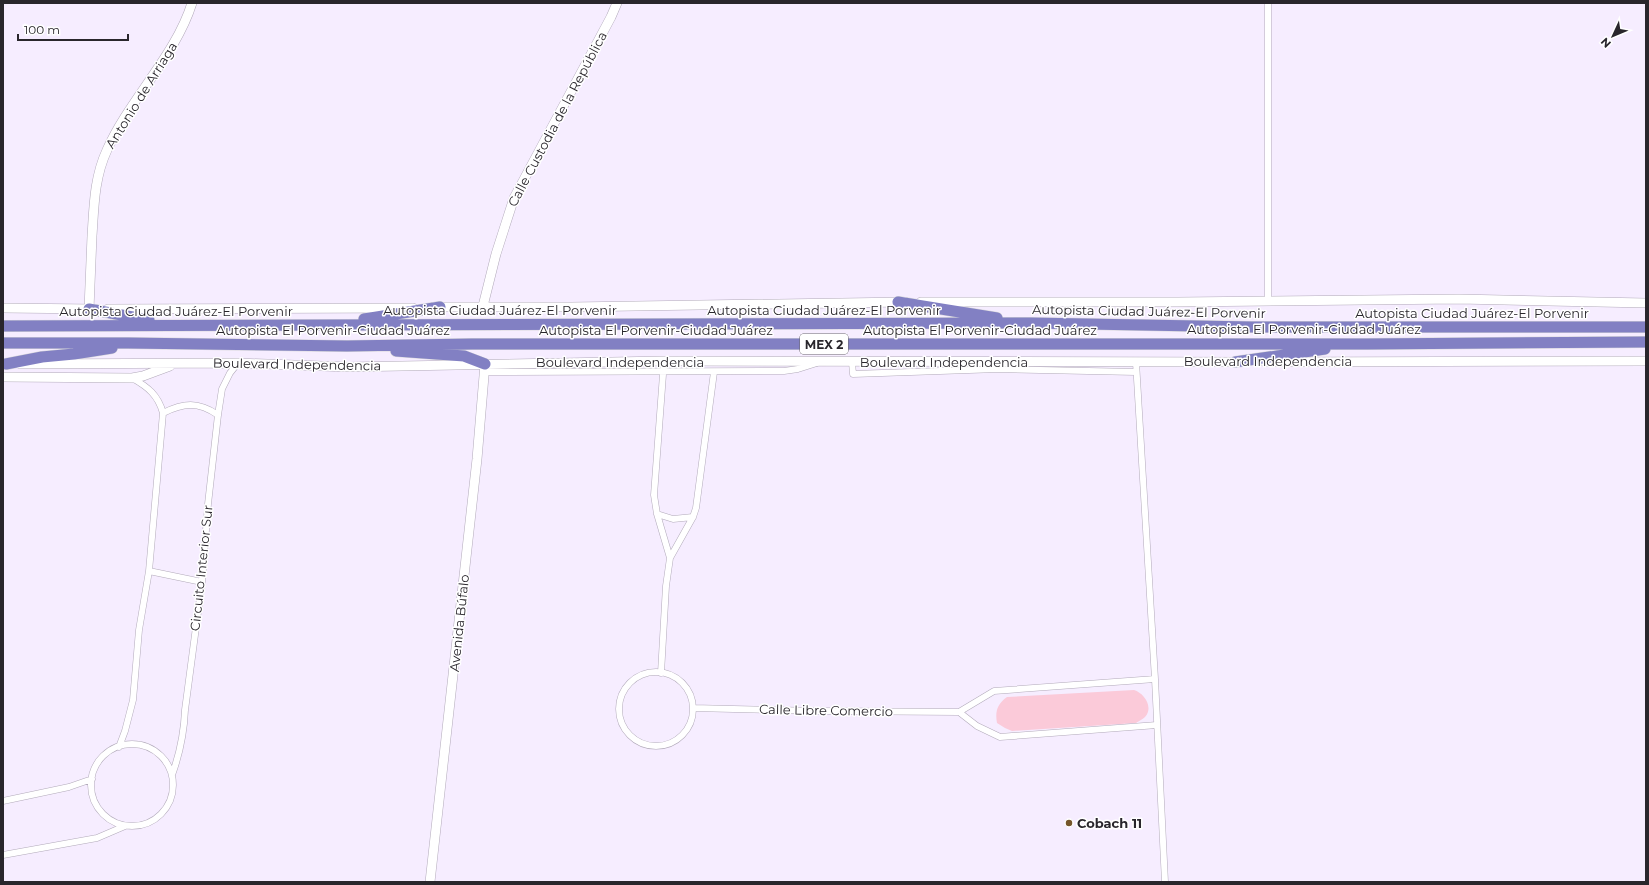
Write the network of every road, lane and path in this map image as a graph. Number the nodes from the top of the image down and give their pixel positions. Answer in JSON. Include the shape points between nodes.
{"nodes":[{"id":1,"x":192,"y":3,"type":"edge"},
{"id":2,"x":617,"y":3,"type":"edge"},
{"id":3,"x":1268,"y":3,"type":"edge"},
{"id":4,"x":1268,"y":300,"type":"junction"},
{"id":5,"x":898,"y":302,"type":"junction"},
{"id":6,"x":1646,"y":303,"type":"edge"},
{"id":7,"x":483,"y":306,"type":"junction"},
{"id":8,"x":440,"y":307,"type":"junction"},
{"id":9,"x":3,"y":308,"type":"edge"},
{"id":10,"x":89,"y":309,"type":"junction"},
{"id":11,"x":1031,"y":323,"type":"junction"},
{"id":12,"x":177,"y":325,"type":"junction"},
{"id":13,"x":328,"y":325,"type":"junction"},
{"id":14,"x":3,"y":326,"type":"edge"},
{"id":15,"x":1646,"y":326,"type":"edge"},
{"id":16,"x":1646,"y":342,"type":"edge"},
{"id":17,"x":3,"y":343,"type":"edge"},
{"id":18,"x":128,"y":343,"type":"junction"},
{"id":19,"x":1367,"y":344,"type":"junction"},
{"id":20,"x":347,"y":346,"type":"junction"},
{"id":21,"x":664,"y":361,"type":"junction"},
{"id":22,"x":1646,"y":361,"type":"edge"},
{"id":23,"x":694,"y":362,"type":"junction"},
{"id":24,"x":823,"y":362,"type":"junction"},
{"id":25,"x":852,"y":362,"type":"junction"},
{"id":26,"x":1136,"y":362,"type":"junction"},
{"id":27,"x":1235,"y":362,"type":"junction"},
{"id":28,"x":238,"y":363,"type":"junction"},
{"id":29,"x":5,"y":364,"type":"edge"},
{"id":30,"x":176,"y":364,"type":"junction"},
{"id":31,"x":1022,"y":366,"type":"junction"},
{"id":32,"x":523,"y":367,"type":"junction"},
{"id":33,"x":485,"y":368,"type":"junction"},
{"id":34,"x":664,"y":372,"type":"junction"},
{"id":35,"x":694,"y":372,"type":"junction"},
{"id":36,"x":714,"y":372,"type":"junction"},
{"id":37,"x":1136,"y":372,"type":"junction"},
{"id":38,"x":3,"y":377,"type":"edge"},
{"id":39,"x":132,"y":378,"type":"junction"},
{"id":40,"x":163,"y":413,"type":"junction"},
{"id":41,"x":218,"y":416,"type":"junction"},
{"id":42,"x":657,"y":514,"type":"junction"},
{"id":43,"x":694,"y":517,"type":"junction"},
{"id":44,"x":670,"y":558,"type":"junction"},
{"id":45,"x":149,"y":571,"type":"junction"},
{"id":46,"x":202,"y":582,"type":"junction"},
{"id":47,"x":662,"y":673,"type":"junction"},
{"id":48,"x":1155,"y":679,"type":"junction"},
{"id":49,"x":693,"y":708,"type":"junction"},
{"id":50,"x":959,"y":712,"type":"junction"},
{"id":51,"x":1157,"y":726,"type":"junction"},
{"id":52,"x":119,"y":747,"type":"junction"},
{"id":53,"x":172,"y":775,"type":"junction"},
{"id":54,"x":92,"y":780,"type":"junction"},
{"id":55,"x":3,"y":801,"type":"edge"},
{"id":56,"x":125,"y":826,"type":"junction"},
{"id":57,"x":3,"y":855,"type":"edge"},
{"id":58,"x":430,"y":882,"type":"edge"},
{"id":59,"x":1165,"y":882,"type":"edge"}],
"edges":[{"from":1,"to":10,"type":"main road","name":"Antonio de Arriaga","via":[[181,30],[116,132],[101,164],[95,186]]},
{"from":2,"to":7,"type":"main road","name":"Calle Custodia de la República","via":[[514,198]]},
{"from":3,"to":4,"type":"street"},
{"from":4,"to":5,"type":"main road"},
{"from":4,"to":6,"type":"main road","via":[[1467,299]]},
{"from":5,"to":7,"type":"main road"},
{"from":5,"to":11,"type":"highway"},
{"from":7,"to":8,"type":"main road"},
{"from":8,"to":10,"type":"main road"},
{"from":8,"to":13,"type":"highway"},
{"from":9,"to":10,"type":"main road"},
{"from":10,"to":12,"type":"highway"},
{"from":11,"to":13,"type":"highway","name":"Autopista Ciudad Juárez-El Porvenir","number":"MEX 2"},
{"from":11,"to":15,"type":"highway","name":"Autopista Ciudad Juárez-El Porvenir","number":"MEX 2","via":[[1252,327]]},
{"from":12,"to":13,"type":"highway","name":"Autopista Ciudad Juárez-El Porvenir","number":"MEX 2"},
{"from":12,"to":14,"type":"highway","name":"Autopista Ciudad Juárez-El Porvenir","number":"MEX 2"},
{"from":16,"to":19,"type":"highway","name":"Autopista El Porvenir-Ciudad Juárez","number":"MEX 2"},
{"from":17,"to":18,"type":"highway","name":"Autopista El Porvenir-Ciudad Juárez","number":"MEX 2"},
{"from":18,"to":20,"type":"highway","name":"Autopista El Porvenir-Ciudad Juárez","number":"MEX 2"},
{"from":18,"to":29,"type":"highway","via":[[108,349]]},
{"from":19,"to":20,"type":"highway","name":"Autopista El Porvenir-Ciudad Juárez","number":"MEX 2"},
{"from":19,"to":27,"type":"highway"},
{"from":20,"to":33,"type":"highway","via":[[464,356]]},
{"from":21,"to":23,"type":"main road","name":"Boulevard Independencia"},
{"from":21,"to":32,"type":"main road","name":"Boulevard Independencia"},
{"from":21,"to":34,"type":"street"},
{"from":22,"to":27,"type":"main road","name":"Boulevard Independencia"},
{"from":23,"to":24,"type":"main road","name":"Boulevard Independencia"},
{"from":23,"to":35,"type":"street"},
{"from":24,"to":25,"type":"main road","name":"Boulevard Independencia"},
{"from":24,"to":36,"type":"street","via":[[798,370]]},
{"from":25,"to":31,"type":"main road","name":"Boulevard Independencia"},
{"from":25,"to":31,"type":"street","via":[[853,374]]},
{"from":26,"to":27,"type":"main road","name":"Boulevard Independencia"},
{"from":26,"to":31,"type":"main road","name":"Boulevard Independencia"},
{"from":26,"to":37,"type":"street"},
{"from":28,"to":30,"type":"main road","name":"Boulevard Independencia"},
{"from":28,"to":33,"type":"main road","name":"Boulevard Independencia"},
{"from":28,"to":41,"type":"street","name":"Circuito Interior Sur","via":[[222,389]]},
{"from":29,"to":30,"type":"main road","name":"Boulevard Independencia"},
{"from":30,"to":39,"type":"main road"},
{"from":31,"to":37,"type":"street"},
{"from":32,"to":33,"type":"main road","name":"Boulevard Independencia"},
{"from":32,"to":34,"type":"street"},
{"from":33,"to":58,"type":"main road","name":"Avenida Búfalo"},
{"from":34,"to":35,"type":"street"},
{"from":34,"to":42,"type":"street","via":[[654,483]]},
{"from":35,"to":36,"type":"street"},
{"from":36,"to":43,"type":"street"},
{"from":37,"to":48,"type":"street"},
{"from":38,"to":39,"type":"main road"},
{"from":39,"to":40,"type":"street","via":[[155,394]]},
{"from":40,"to":41,"type":"street","via":[[187,404],[205,408]]},
{"from":40,"to":45,"type":"street"},
{"from":41,"to":46,"type":"street","name":"Circuito Interior Sur"},
{"from":42,"to":43,"type":"street","via":[[673,519]]},
{"from":42,"to":44,"type":"street"},
{"from":43,"to":44,"type":"street"},
{"from":44,"to":47,"type":"street","via":[[666,586]]},
{"from":45,"to":46,"type":"street"},
{"from":45,"to":52,"type":"street","via":[[139,630],[133,700]]},
{"from":46,"to":53,"type":"street","name":"Circuito Interior Sur","via":[[180,755]]},
{"from":47,"to":49,"type":"street","via":[[683,684],[690,695]]},
{"from":47,"to":49,"type":"street","via":[[643,674],[632,680],[621,695],[618,709],[621,722],[628,734],[644,745],[658,747],[670,744],[685,732],[691,721]]},
{"from":48,"to":50,"type":"street","via":[[994,691]]},
{"from":48,"to":51,"type":"street"},
{"from":49,"to":50,"type":"street","name":"Calle Libre Comercio"},
{"from":50,"to":51,"type":"street","via":[[977,726],[1000,737]]},
{"from":51,"to":59,"type":"street"},
{"from":52,"to":53,"type":"street","via":[[130,744],[152,749],[164,760]]},
{"from":52,"to":54,"type":"street","via":[[101,759]]},
{"from":53,"to":56,"type":"street","via":[[172,793],[165,810],[142,825]]},
{"from":54,"to":55,"type":"street"},
{"from":54,"to":56,"type":"street","via":[[94,796],[102,811],[110,819]]},
{"from":56,"to":57,"type":"street","via":[[97,838]]}]}
